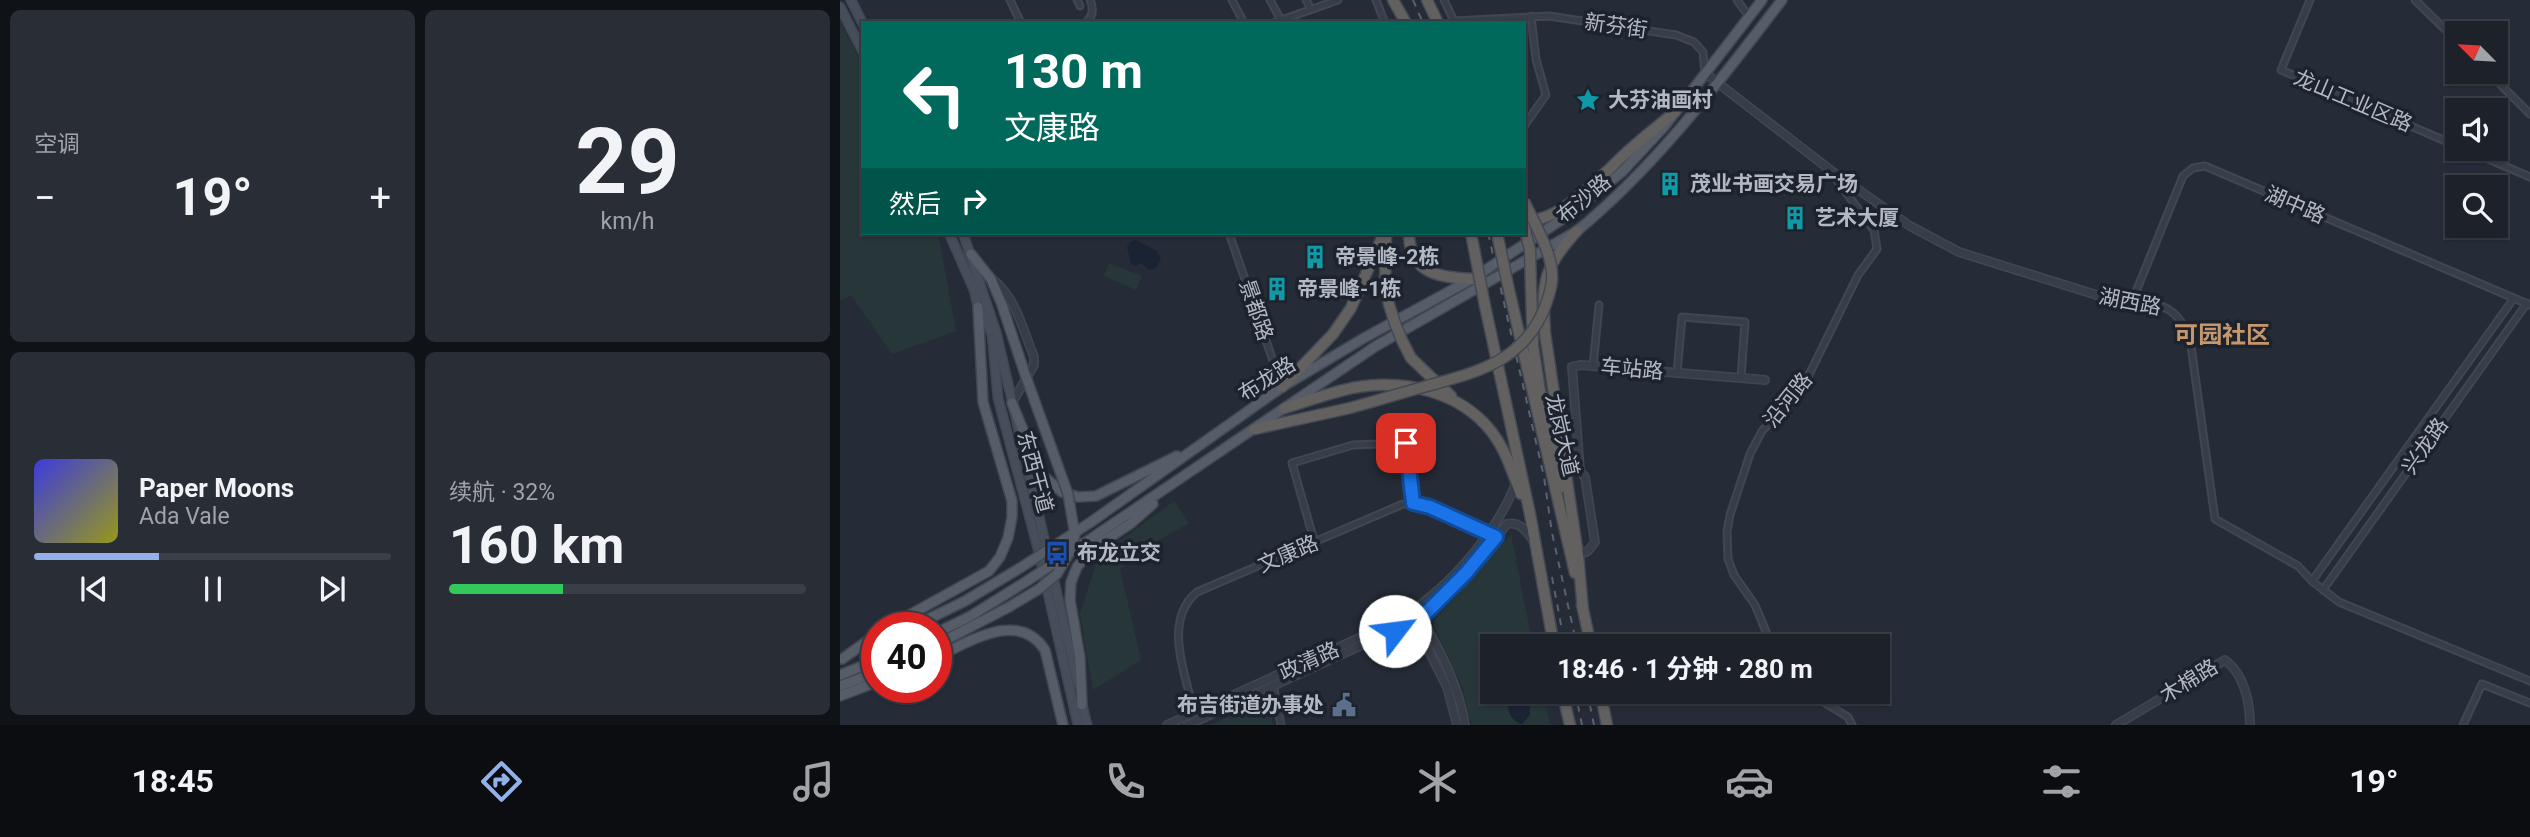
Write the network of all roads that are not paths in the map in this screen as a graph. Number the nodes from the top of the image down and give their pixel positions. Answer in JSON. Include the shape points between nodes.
{"nodes":[{"id":1,"x":851,"y":0,"type":"edge"},
{"id":2,"x":1010,"y":0,"type":"edge"},
{"id":3,"x":1090,"y":0,"type":"edge"},
{"id":4,"x":1232,"y":0,"type":"edge"},
{"id":5,"x":1270,"y":0,"type":"edge"},
{"id":6,"x":1306,"y":0,"type":"edge"},
{"id":7,"x":1338,"y":0,"type":"edge"},
{"id":8,"x":1376,"y":0,"type":"edge"},
{"id":9,"x":1393,"y":0,"type":"edge"},
{"id":10,"x":1427,"y":0,"type":"edge"},
{"id":11,"x":1444,"y":0,"type":"edge"},
{"id":12,"x":1737,"y":0,"type":"edge"},
{"id":13,"x":1762,"y":0,"type":"edge"},
{"id":14,"x":1783,"y":0,"type":"edge"},
{"id":15,"x":2310,"y":0,"type":"edge"},
{"id":16,"x":2415,"y":0,"type":"edge"},
{"id":17,"x":840,"y":7,"type":"edge"},
{"id":18,"x":1311,"y":9,"type":"junction"},
{"id":19,"x":1531,"y":16,"type":"junction"},
{"id":20,"x":1091,"y":17,"type":"junction"},
{"id":21,"x":1749,"y":17,"type":"junction"},
{"id":22,"x":1281,"y":20,"type":"joint"},
{"id":23,"x":862,"y":21,"type":"edge"},
{"id":24,"x":1020,"y":21,"type":"edge"},
{"id":25,"x":1087,"y":21,"type":"edge"},
{"id":26,"x":1095,"y":21,"type":"edge"},
{"id":27,"x":1243,"y":21,"type":"edge"},
{"id":28,"x":1384,"y":21,"type":"edge"},
{"id":29,"x":1398,"y":21,"type":"edge"},
{"id":30,"x":1405,"y":21,"type":"edge"},
{"id":31,"x":1437,"y":21,"type":"edge"},
{"id":32,"x":2445,"y":29,"type":"edge"},
{"id":33,"x":861,"y":48,"type":"edge"},
{"id":34,"x":1705,"y":73,"type":"junction"},
{"id":35,"x":1718,"y":83,"type":"junction"},
{"id":36,"x":2499,"y":84,"type":"edge"},
{"id":37,"x":1675,"y":112,"type":"junction"},
{"id":38,"x":2530,"y":114,"type":"edge"},
{"id":39,"x":1526,"y":122,"type":"edge"},
{"id":40,"x":2445,"y":141,"type":"edge"},
{"id":41,"x":2493,"y":161,"type":"edge"},
{"id":42,"x":1829,"y":169,"type":"junction"},
{"id":43,"x":2530,"y":177,"type":"edge"},
{"id":44,"x":1526,"y":205,"type":"edge"},
{"id":45,"x":1526,"y":220,"type":"edge"},
{"id":46,"x":1577,"y":231,"type":"junction"},
{"id":47,"x":1526,"y":234,"type":"edge"},
{"id":48,"x":950,"y":235,"type":"edge"},
{"id":49,"x":964,"y":235,"type":"edge"},
{"id":50,"x":1230,"y":235,"type":"edge"},
{"id":51,"x":1384,"y":235,"type":"edge"},
{"id":52,"x":1385,"y":235,"type":"edge"},
{"id":53,"x":1409,"y":235,"type":"edge"},
{"id":54,"x":1471,"y":235,"type":"edge"},
{"id":55,"x":1497,"y":235,"type":"edge"},
{"id":56,"x":971,"y":254,"type":"junction"},
{"id":57,"x":991,"y":279,"type":"junction"},
{"id":58,"x":1472,"y":279,"type":"junction"},
{"id":59,"x":2514,"y":298,"type":"junction"},
{"id":60,"x":2133,"y":299,"type":"junction"},
{"id":61,"x":2528,"y":304,"type":"edge"},
{"id":62,"x":1599,"y":305,"type":"dead end"},
{"id":63,"x":978,"y":307,"type":"junction"},
{"id":64,"x":1013,"y":307,"type":"junction"},
{"id":65,"x":1011,"y":325,"type":"junction"},
{"id":66,"x":994,"y":333,"type":"junction"},
{"id":67,"x":979,"y":338,"type":"junction"},
{"id":68,"x":1592,"y":366,"type":"junction"},
{"id":69,"x":1677,"y":373,"type":"junction"},
{"id":70,"x":1741,"y":378,"type":"junction"},
{"id":71,"x":1766,"y":380,"type":"dead end"},
{"id":72,"x":1282,"y":387,"type":"junction"},
{"id":73,"x":1012,"y":403,"type":"junction"},
{"id":74,"x":1461,"y":404,"type":"junction"},
{"id":75,"x":1285,"y":408,"type":"junction"},
{"id":76,"x":1255,"y":429,"type":"junction"},
{"id":77,"x":1204,"y":443,"type":"junction"},
{"id":78,"x":1175,"y":483,"type":"junction"},
{"id":79,"x":1516,"y":483,"type":"junction"},
{"id":80,"x":1413,"y":503,"type":"junction"},
{"id":81,"x":1530,"y":514,"type":"junction"},
{"id":82,"x":1493,"y":534,"type":"junction"},
{"id":83,"x":1535,"y":543,"type":"junction"},
{"id":84,"x":1315,"y":544,"type":"junction"},
{"id":85,"x":1578,"y":555,"type":"junction"},
{"id":86,"x":2312,"y":581,"type":"junction"},
{"id":87,"x":2323,"y":590,"type":"junction"},
{"id":88,"x":1583,"y":610,"type":"junction"},
{"id":89,"x":915,"y":612,"type":"edge"},
{"id":90,"x":943,"y":612,"type":"edge"},
{"id":91,"x":1414,"y":618,"type":"junction"},
{"id":92,"x":952,"y":625,"type":"edge"},
{"id":93,"x":1552,"y":634,"type":"edge"},
{"id":94,"x":1588,"y":634,"type":"edge"},
{"id":95,"x":1767,"y":634,"type":"edge"},
{"id":96,"x":952,"y":637,"type":"edge"},
{"id":97,"x":861,"y":645,"type":"edge"},
{"id":98,"x":861,"y":650,"type":"edge"},
{"id":99,"x":952,"y":650,"type":"edge"},
{"id":100,"x":841,"y":659,"type":"edge"},
{"id":101,"x":861,"y":666,"type":"edge"},
{"id":102,"x":840,"y":675,"type":"edge"},
{"id":103,"x":861,"y":678,"type":"edge"},
{"id":104,"x":2530,"y":681,"type":"edge"},
{"id":105,"x":1272,"y":682,"type":"junction"},
{"id":106,"x":840,"y":686,"type":"edge"},
{"id":107,"x":861,"y":688,"type":"edge"},
{"id":108,"x":840,"y":696,"type":"edge"},
{"id":109,"x":2530,"y":703,"type":"edge"},
{"id":110,"x":1565,"y":704,"type":"edge"},
{"id":111,"x":1603,"y":704,"type":"edge"},
{"id":112,"x":1826,"y":704,"type":"edge"},
{"id":113,"x":1082,"y":705,"type":"junction"},
{"id":114,"x":1194,"y":712,"type":"junction"},
{"id":115,"x":1087,"y":722,"type":"edge"},
{"id":116,"x":1063,"y":725,"type":"edge"},
{"id":117,"x":1078,"y":725,"type":"edge"},
{"id":118,"x":1167,"y":725,"type":"edge"},
{"id":119,"x":1188,"y":725,"type":"edge"},
{"id":120,"x":1281,"y":725,"type":"edge"},
{"id":121,"x":1457,"y":725,"type":"edge"},
{"id":122,"x":1465,"y":725,"type":"edge"},
{"id":123,"x":1570,"y":725,"type":"edge"},
{"id":124,"x":1607,"y":725,"type":"edge"},
{"id":125,"x":1852,"y":725,"type":"edge"},
{"id":126,"x":2116,"y":725,"type":"edge"},
{"id":127,"x":2250,"y":725,"type":"edge"},
{"id":128,"x":2463,"y":725,"type":"edge"}],
"edges":[{"from":1,"to":23,"type":"main road"},
{"from":2,"to":24,"type":"street"},
{"from":3,"to":20,"type":"street"},
{"from":4,"to":27,"type":"street"},
{"from":5,"to":22,"type":"street"},
{"from":6,"to":18,"type":"street"},
{"from":7,"to":18,"type":"street"},
{"from":8,"to":28,"type":"street"},
{"from":9,"to":29,"type":"highway"},
{"from":9,"to":30,"type":"highway"},
{"from":10,"to":31,"type":"highway"},
{"from":11,"to":19,"type":"street","name":"新芬街","via":[[1454,21]]},
{"from":12,"to":21,"type":"street"},
{"from":13,"to":21,"type":"main road","name":"布沙路"},
{"from":14,"to":35,"type":"main road","name":"布沙路"},
{"from":15,"to":40,"type":"street","name":"龙山工业区路","via":[[2281,70]]},
{"from":16,"to":32,"type":"street"},
{"from":17,"to":33,"type":"main road"},
{"from":18,"to":22,"type":"street"},
{"from":19,"to":34,"type":"street","name":"新芬街","via":[[1676,35],[1703,51]]},
{"from":19,"to":39,"type":"street","via":[[1546,95]]},
{"from":20,"to":25,"type":"street"},
{"from":20,"to":26,"type":"street"},
{"from":21,"to":34,"type":"main road","name":"布沙路"},
{"from":34,"to":35,"type":"street","name":"湖西路"},
{"from":34,"to":37,"type":"main road","name":"布沙路"},
{"from":35,"to":42,"type":"street","name":"湖西路"},
{"from":35,"to":46,"type":"main road","name":"布沙路","via":[[1660,154]]},
{"from":36,"to":38,"type":"street"},
{"from":37,"to":45,"type":"highway","via":[[1558,211]]},
{"from":37,"to":58,"type":"main road","name":"布沙路","via":[[1622,172],[1564,218]]},
{"from":41,"to":43,"type":"street"},
{"from":42,"to":60,"type":"street","name":"湖西路","via":[[1910,226],[1959,252],[2103,297]]},
{"from":42,"to":95,"type":"street","name":"沿河路","via":[[1874,230],[1877,249],[1858,275],[1801,391],[1762,431],[1739,483],[1727,531],[1728,559]]},
{"from":44,"to":76,"type":"highway","bridge":true,"via":[[1544,244],[1552,280],[1548,301],[1527,339],[1510,355],[1479,371]]},
{"from":46,"to":75,"type":"main road","name":"布沙路","via":[[1376,346]]},
{"from":46,"to":85,"type":"highway","via":[[1545,274],[1543,299]]},
{"from":47,"to":85,"type":"highway","bridge":true,"via":[[1540,391]]},
{"from":48,"to":63,"type":"main road","name":"东西干道"},
{"from":49,"to":56,"type":"main road","name":"东西干道"},
{"from":50,"to":72,"type":"street","name":"景都路"},
{"from":51,"to":72,"type":"highway","via":[[1351,308],[1333,334]]},
{"from":52,"to":74,"type":"highway","bridge":true,"via":[[1385,288],[1401,339],[1411,358]]},
{"from":53,"to":58,"type":"highway","via":[[1411,253],[1429,272]]},
{"from":54,"to":81,"type":"highway","bridge":true},
{"from":55,"to":88,"type":"highway","name":"龙岗大道","bridge":true},
{"from":56,"to":57,"type":"main road"},
{"from":56,"to":66,"type":"main road","name":"东西干道"},
{"from":57,"to":64,"type":"street","via":[[1002,286]]},
{"from":57,"to":65,"type":"main road"},
{"from":58,"to":72,"type":"main road","name":"布龙路"},
{"from":59,"to":60,"type":"street","name":"湖中路","via":[[2205,166],[2183,176]]},
{"from":59,"to":61,"type":"street","name":"湖中路"},
{"from":59,"to":86,"type":"street","name":"兴龙路"},
{"from":60,"to":86,"type":"street","name":"湖西路","via":[[2172,310],[2190,339],[2215,519],[2298,566]]},
{"from":61,"to":87,"type":"street","name":"兴龙路"},
{"from":62,"to":68,"type":"street"},
{"from":63,"to":66,"type":"main road","name":"东西干道"},
{"from":63,"to":67,"type":"main road"},
{"from":64,"to":65,"type":"street"},
{"from":64,"to":73,"type":"street","via":[[1034,365]]},
{"from":65,"to":96,"type":"main road","bridge":true,"via":[[1068,495],[1075,535],[1057,574],[1039,589]]},
{"from":66,"to":67,"type":"main road"},
{"from":66,"to":73,"type":"main road","name":"东西干道"},
{"from":66,"to":117,"type":"main road","name":"东西干道","via":[[998,398]]},
{"from":67,"to":89,"type":"main road","via":[[983,402],[1010,491],[1012,522],[1006,544],[986,574]]},
{"from":68,"to":69,"type":"street","name":"车站路"},
{"from":68,"to":85,"type":"street","name":"车站路","via":[[1576,365],[1572,371],[1580,471],[1585,477],[1595,542]]},
{"from":69,"to":70,"type":"street","name":"车站路"},
{"from":69,"to":70,"type":"street","via":[[1682,317],[1745,322]]},
{"from":70,"to":71,"type":"street","name":"车站路"},
{"from":72,"to":77,"type":"main road","name":"布龙路"},
{"from":73,"to":77,"type":"main road","via":[[1041,474],[1062,492],[1078,497],[1096,496]]},
{"from":73,"to":113,"type":"main road","name":"东西干道"},
{"from":74,"to":75,"type":"highway","via":[[1396,383],[1357,387]]},
{"from":74,"to":79,"type":"highway","via":[[1490,430]]},
{"from":75,"to":76,"type":"main road","name":"布龙路"},
{"from":76,"to":78,"type":"main road","name":"布龙路"},
{"from":77,"to":90,"type":"main road","name":"布龙路","bridge":true,"via":[[1020,568]]},
{"from":78,"to":92,"type":"main road","name":"布龙路","bridge":true},
{"from":78,"to":113,"type":"main road","via":[[1130,524],[1090,550],[1077,567],[1070,600]]},
{"from":79,"to":81,"type":"highway"},
{"from":79,"to":82,"type":"street","name":"政清路"},
{"from":80,"to":82,"type":"street"},
{"from":80,"to":84,"type":"street","name":"文康路","via":[[1388,509]]},
{"from":80,"to":84,"type":"street","via":[[1406,443],[1353,445],[1292,463]]},
{"from":81,"to":83,"type":"highway"},
{"from":82,"to":83,"type":"street","via":[[1514,522]]},
{"from":82,"to":91,"type":"street","name":"政清路","via":[[1466,573]]},
{"from":82,"to":91,"type":"street","name":"政清路","via":[[1416,609]]},
{"from":83,"to":93,"type":"highway"},
{"from":84,"to":114,"type":"street","name":"文康路","via":[[1203,589],[1187,602],[1179,639]]},
{"from":85,"to":88,"type":"highway"},
{"from":86,"to":87,"type":"street","name":"湖西路"},
{"from":87,"to":104,"type":"street","name":"湖西路","via":[[2339,602]]},
{"from":88,"to":94,"type":"highway","name":"龙岗大道"},
{"from":91,"to":105,"type":"street","name":"政清路"},
{"from":91,"to":121,"type":"street","via":[[1447,687]]},
{"from":91,"to":122,"type":"street","via":[[1454,684]]},
{"from":97,"to":100,"type":"main road"},
{"from":98,"to":100,"type":"main road"},
{"from":99,"to":116,"type":"main road","via":[[995,631],[1027,633],[1045,650]]},
{"from":101,"to":102,"type":"main road"},
{"from":103,"to":106,"type":"main road"},
{"from":105,"to":114,"type":"street","name":"政清路"},
{"from":105,"to":119,"type":"street","name":"政清路"},
{"from":105,"to":120,"type":"street"},
{"from":107,"to":108,"type":"main road"},
{"from":109,"to":128,"type":"street","via":[[2482,684]]},
{"from":110,"to":123,"type":"highway"},
{"from":111,"to":124,"type":"highway"},
{"from":112,"to":125,"type":"street","via":[[1848,717]]},
{"from":113,"to":115,"type":"main road","name":"东西干道"},
{"from":114,"to":118,"type":"street","name":"政清路"},
{"from":126,"to":127,"type":"street","name":"木棉路","via":[[2225,660],[2235,667],[2248,699]]}]}
